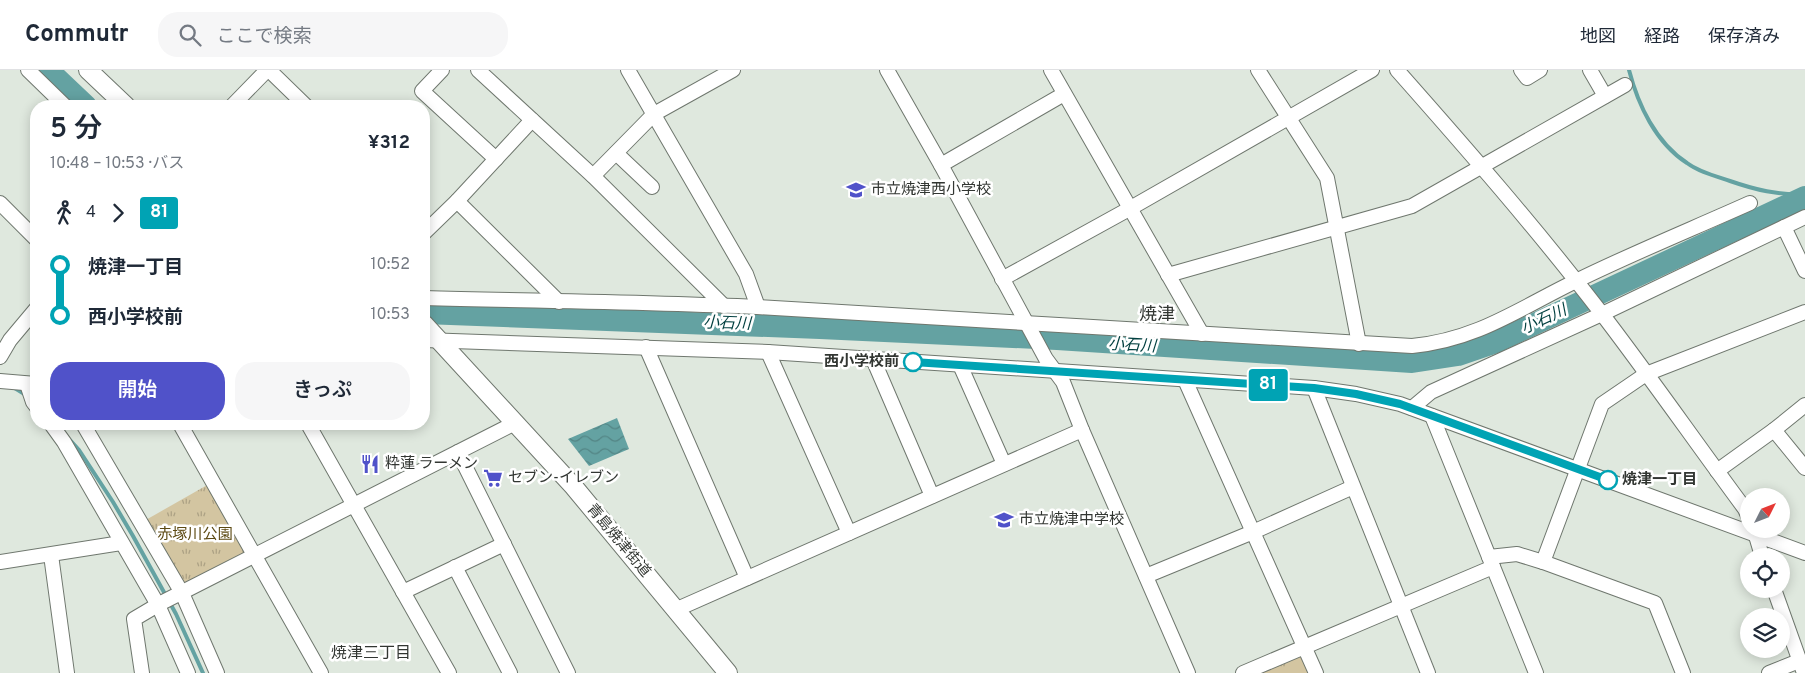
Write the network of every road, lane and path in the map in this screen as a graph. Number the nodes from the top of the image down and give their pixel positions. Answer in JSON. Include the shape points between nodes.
{"nodes":[{"id":1,"x":28,"y":70,"type":"edge"},
{"id":2,"x":88,"y":70,"type":"edge"},
{"id":3,"x":268,"y":70,"type":"edge"},
{"id":4,"x":442,"y":70,"type":"edge"},
{"id":5,"x":478,"y":70,"type":"edge"},
{"id":6,"x":628,"y":70,"type":"edge"},
{"id":7,"x":887,"y":70,"type":"edge"},
{"id":8,"x":1258,"y":70,"type":"edge"},
{"id":9,"x":1372,"y":70,"type":"edge"},
{"id":10,"x":1397,"y":70,"type":"edge"},
{"id":11,"x":1521,"y":70,"type":"edge"},
{"id":12,"x":1540,"y":70,"type":"edge"},
{"id":13,"x":1590,"y":70,"type":"edge"},
{"id":14,"x":1053,"y":71,"type":"edge"},
{"id":15,"x":726,"y":72,"type":"edge"},
{"id":16,"x":1626,"y":85,"type":"dead end"},
{"id":17,"x":1064,"y":94,"type":"junction"},
{"id":18,"x":1605,"y":96,"type":"junction"},
{"id":19,"x":59,"y":100,"type":"edge"},
{"id":20,"x":120,"y":100,"type":"edge"},
{"id":21,"x":238,"y":100,"type":"edge"},
{"id":22,"x":300,"y":100,"type":"edge"},
{"id":23,"x":651,"y":117,"type":"junction"},
{"id":24,"x":1289,"y":117,"type":"junction"},
{"id":25,"x":532,"y":120,"type":"junction"},
{"id":26,"x":616,"y":153,"type":"junction"},
{"id":27,"x":496,"y":159,"type":"junction"},
{"id":28,"x":941,"y":165,"type":"junction"},
{"id":29,"x":1483,"y":166,"type":"junction"},
{"id":30,"x":593,"y":176,"type":"junction"},
{"id":31,"x":652,"y":187,"type":"dead end"},
{"id":32,"x":457,"y":201,"type":"junction"},
{"id":33,"x":0,"y":203,"type":"edge"},
{"id":34,"x":1750,"y":203,"type":"dead end"},
{"id":35,"x":1129,"y":209,"type":"junction"},
{"id":36,"x":1805,"y":217,"type":"edge"},
{"id":37,"x":430,"y":224,"type":"edge"},
{"id":38,"x":1784,"y":227,"type":"junction"},
{"id":39,"x":1336,"y":228,"type":"junction"},
{"id":40,"x":30,"y":232,"type":"edge"},
{"id":41,"x":1805,"y":271,"type":"edge"},
{"id":42,"x":1168,"y":275,"type":"junction"},
{"id":43,"x":1002,"y":279,"type":"junction"},
{"id":44,"x":1578,"y":283,"type":"junction"},
{"id":45,"x":430,"y":298,"type":"edge"},
{"id":46,"x":559,"y":302,"type":"junction"},
{"id":47,"x":724,"y":306,"type":"junction"},
{"id":48,"x":754,"y":307,"type":"junction"},
{"id":49,"x":1805,"y":312,"type":"edge"},
{"id":50,"x":1601,"y":313,"type":"junction"},
{"id":51,"x":30,"y":316,"type":"edge"},
{"id":52,"x":1027,"y":324,"type":"junction"},
{"id":53,"x":430,"y":333,"type":"edge"},
{"id":54,"x":1202,"y":334,"type":"junction"},
{"id":55,"x":430,"y":335,"type":"edge"},
{"id":56,"x":1358,"y":344,"type":"junction"},
{"id":57,"x":646,"y":347,"type":"junction"},
{"id":58,"x":768,"y":352,"type":"junction"},
{"id":59,"x":0,"y":357,"type":"edge"},
{"id":60,"x":873,"y":359,"type":"junction"},
{"id":61,"x":960,"y":365,"type":"junction"},
{"id":62,"x":1054,"y":370,"type":"junction"},
{"id":63,"x":1646,"y":374,"type":"junction"},
{"id":64,"x":1186,"y":380,"type":"junction"},
{"id":65,"x":0,"y":381,"type":"edge"},
{"id":66,"x":30,"y":384,"type":"edge"},
{"id":67,"x":1314,"y":388,"type":"junction"},
{"id":68,"x":1805,"y":405,"type":"edge"},
{"id":69,"x":1412,"y":408,"type":"junction"},
{"id":70,"x":1432,"y":416,"type":"junction"},
{"id":71,"x":515,"y":423,"type":"junction"},
{"id":72,"x":55,"y":430,"type":"edge"},
{"id":73,"x":86,"y":430,"type":"edge"},
{"id":74,"x":183,"y":430,"type":"edge"},
{"id":75,"x":311,"y":430,"type":"edge"},
{"id":76,"x":1082,"y":430,"type":"junction"},
{"id":77,"x":1774,"y":430,"type":"junction"},
{"id":78,"x":458,"y":452,"type":"junction"},
{"id":79,"x":1004,"y":464,"type":"junction"},
{"id":80,"x":1805,"y":468,"type":"edge"},
{"id":81,"x":1578,"y":469,"type":"junction"},
{"id":82,"x":1717,"y":471,"type":"junction"},
{"id":83,"x":1353,"y":487,"type":"junction"},
{"id":84,"x":932,"y":496,"type":"junction"},
{"id":85,"x":1740,"y":502,"type":"edge"},
{"id":86,"x":354,"y":506,"type":"junction"},
{"id":87,"x":1740,"y":526,"type":"edge"},
{"id":88,"x":1253,"y":532,"type":"junction"},
{"id":89,"x":849,"y":533,"type":"junction"},
{"id":90,"x":1770,"y":538,"type":"edge"},
{"id":91,"x":121,"y":543,"type":"junction"},
{"id":92,"x":504,"y":544,"type":"junction"},
{"id":93,"x":1805,"y":553,"type":"edge"},
{"id":94,"x":51,"y":554,"type":"junction"},
{"id":95,"x":255,"y":556,"type":"junction"},
{"id":96,"x":0,"y":562,"type":"edge"},
{"id":97,"x":1491,"y":562,"type":"junction"},
{"id":98,"x":1543,"y":562,"type":"junction"},
{"id":99,"x":455,"y":567,"type":"junction"},
{"id":100,"x":1146,"y":576,"type":"junction"},
{"id":101,"x":747,"y":578,"type":"junction"},
{"id":102,"x":403,"y":592,"type":"junction"},
{"id":103,"x":179,"y":595,"type":"junction"},
{"id":104,"x":1777,"y":598,"type":"edge"},
{"id":105,"x":159,"y":604,"type":"junction"},
{"id":106,"x":1401,"y":606,"type":"junction"},
{"id":107,"x":675,"y":610,"type":"junction"},
{"id":108,"x":1304,"y":647,"type":"junction"},
{"id":109,"x":1801,"y":667,"type":"edge"},
{"id":110,"x":722,"y":672,"type":"edge"},
{"id":111,"x":67,"y":673,"type":"edge"},
{"id":112,"x":142,"y":673,"type":"edge"},
{"id":113,"x":188,"y":673,"type":"edge"},
{"id":114,"x":217,"y":673,"type":"edge"},
{"id":115,"x":321,"y":673,"type":"edge"},
{"id":116,"x":449,"y":673,"type":"edge"},
{"id":117,"x":510,"y":673,"type":"edge"},
{"id":118,"x":568,"y":673,"type":"edge"},
{"id":119,"x":1188,"y":673,"type":"edge"},
{"id":120,"x":1243,"y":673,"type":"edge"},
{"id":121,"x":1316,"y":673,"type":"edge"},
{"id":122,"x":1428,"y":673,"type":"edge"},
{"id":123,"x":1536,"y":673,"type":"edge"},
{"id":124,"x":1683,"y":673,"type":"edge"},
{"id":125,"x":1769,"y":673,"type":"edge"}],
"edges":[{"from":1,"to":19,"type":"street"},
{"from":2,"to":20,"type":"main road"},
{"from":3,"to":21,"type":"street"},
{"from":3,"to":22,"type":"street"},
{"from":4,"to":27,"type":"street","via":[[422,91]]},
{"from":5,"to":25,"type":"street"},
{"from":6,"to":23,"type":"street"},
{"from":7,"to":28,"type":"street"},
{"from":8,"to":24,"type":"street"},
{"from":9,"to":24,"type":"street"},
{"from":10,"to":29,"type":"street"},
{"from":11,"to":12,"type":"street","via":[[1527,78]]},
{"from":13,"to":18,"type":"street"},
{"from":14,"to":17,"type":"street"},
{"from":15,"to":23,"type":"street"},
{"from":16,"to":18,"type":"street"},
{"from":17,"to":28,"type":"street"},
{"from":17,"to":35,"type":"street"},
{"from":18,"to":29,"type":"street"},
{"from":23,"to":26,"type":"street"},
{"from":23,"to":48,"type":"street","via":[[746,274]]},
{"from":24,"to":35,"type":"street"},
{"from":24,"to":39,"type":"street","via":[[1326,178]]},
{"from":25,"to":27,"type":"street"},
{"from":25,"to":30,"type":"street"},
{"from":26,"to":30,"type":"street"},
{"from":26,"to":31,"type":"street"},
{"from":27,"to":32,"type":"street"},
{"from":28,"to":43,"type":"street"},
{"from":29,"to":39,"type":"street","via":[[1412,206]]},
{"from":29,"to":44,"type":"street"},
{"from":30,"to":47,"type":"street"},
{"from":32,"to":37,"type":"street"},
{"from":32,"to":46,"type":"street"},
{"from":33,"to":40,"type":"street"},
{"from":34,"to":44,"type":"street"},
{"from":35,"to":42,"type":"street"},
{"from":35,"to":43,"type":"street"},
{"from":36,"to":38,"type":"street"},
{"from":38,"to":41,"type":"street"},
{"from":38,"to":50,"type":"street"},
{"from":39,"to":42,"type":"street"},
{"from":39,"to":56,"type":"street"},
{"from":42,"to":54,"type":"street"},
{"from":43,"to":52,"type":"street"},
{"from":44,"to":50,"type":"street"},
{"from":44,"to":56,"type":"street","via":[[1506,318],[1446,341],[1412,346]]},
{"from":45,"to":46,"type":"street"},
{"from":46,"to":47,"type":"street"},
{"from":47,"to":48,"type":"street"},
{"from":48,"to":52,"type":"street"},
{"from":49,"to":63,"type":"street"},
{"from":50,"to":63,"type":"street"},
{"from":50,"to":69,"type":"street","via":[[1431,392]]},
{"from":51,"to":59,"type":"street"},
{"from":52,"to":54,"type":"street"},
{"from":52,"to":62,"type":"street"},
{"from":53,"to":57,"type":"street"},
{"from":54,"to":56,"type":"street"},
{"from":55,"to":71,"type":"main road","name":"青島焼津街道"},
{"from":57,"to":58,"type":"street"},
{"from":57,"to":101,"type":"street"},
{"from":58,"to":60,"type":"street"},
{"from":58,"to":89,"type":"street"},
{"from":60,"to":61,"type":"street"},
{"from":60,"to":84,"type":"street"},
{"from":61,"to":62,"type":"street"},
{"from":61,"to":79,"type":"street"},
{"from":62,"to":64,"type":"street"},
{"from":62,"to":76,"type":"street","via":[[1063,382]]},
{"from":63,"to":81,"type":"street","via":[[1602,404]]},
{"from":63,"to":82,"type":"street"},
{"from":64,"to":67,"type":"street"},
{"from":64,"to":88,"type":"street"},
{"from":65,"to":66,"type":"street"},
{"from":67,"to":69,"type":"street","via":[[1381,399]]},
{"from":67,"to":83,"type":"street"},
{"from":68,"to":77,"type":"street"},
{"from":69,"to":70,"type":"street"},
{"from":70,"to":81,"type":"street"},
{"from":70,"to":97,"type":"street"},
{"from":71,"to":78,"type":"street"},
{"from":71,"to":107,"type":"main road","name":"青島焼津街道","via":[[574,487]]},
{"from":72,"to":91,"type":"street"},
{"from":73,"to":103,"type":"street"},
{"from":74,"to":95,"type":"street"},
{"from":75,"to":86,"type":"street"},
{"from":76,"to":79,"type":"street"},
{"from":76,"to":100,"type":"street"},
{"from":77,"to":80,"type":"street"},
{"from":77,"to":82,"type":"street"},
{"from":78,"to":86,"type":"street"},
{"from":78,"to":92,"type":"street"},
{"from":79,"to":84,"type":"street"},
{"from":81,"to":87,"type":"street"},
{"from":81,"to":98,"type":"street"},
{"from":82,"to":85,"type":"street"},
{"from":83,"to":88,"type":"street"},
{"from":83,"to":106,"type":"street"},
{"from":84,"to":89,"type":"street"},
{"from":86,"to":95,"type":"street"},
{"from":86,"to":102,"type":"street"},
{"from":88,"to":100,"type":"street"},
{"from":88,"to":108,"type":"street"},
{"from":89,"to":101,"type":"street"},
{"from":90,"to":93,"type":"street"},
{"from":91,"to":94,"type":"street"},
{"from":91,"to":105,"type":"street"},
{"from":92,"to":99,"type":"street"},
{"from":92,"to":118,"type":"street"},
{"from":94,"to":96,"type":"street"},
{"from":94,"to":111,"type":"street"},
{"from":95,"to":103,"type":"street"},
{"from":95,"to":115,"type":"street"},
{"from":97,"to":98,"type":"street","via":[[1517,554]]},
{"from":97,"to":106,"type":"street"},
{"from":97,"to":123,"type":"street"},
{"from":98,"to":124,"type":"street","via":[[1654,603]]},
{"from":99,"to":102,"type":"street"},
{"from":99,"to":117,"type":"street"},
{"from":100,"to":119,"type":"street"},
{"from":101,"to":107,"type":"street"},
{"from":102,"to":116,"type":"street"},
{"from":103,"to":105,"type":"street"},
{"from":103,"to":114,"type":"street"},
{"from":104,"to":109,"type":"street"},
{"from":105,"to":112,"type":"street","via":[[134,619]]},
{"from":105,"to":113,"type":"street"},
{"from":106,"to":108,"type":"street"},
{"from":106,"to":122,"type":"street"},
{"from":107,"to":110,"type":"main road","name":"青島焼津街道"},
{"from":108,"to":120,"type":"street"},
{"from":108,"to":121,"type":"street"},
{"from":109,"to":125,"type":"street"}]}
